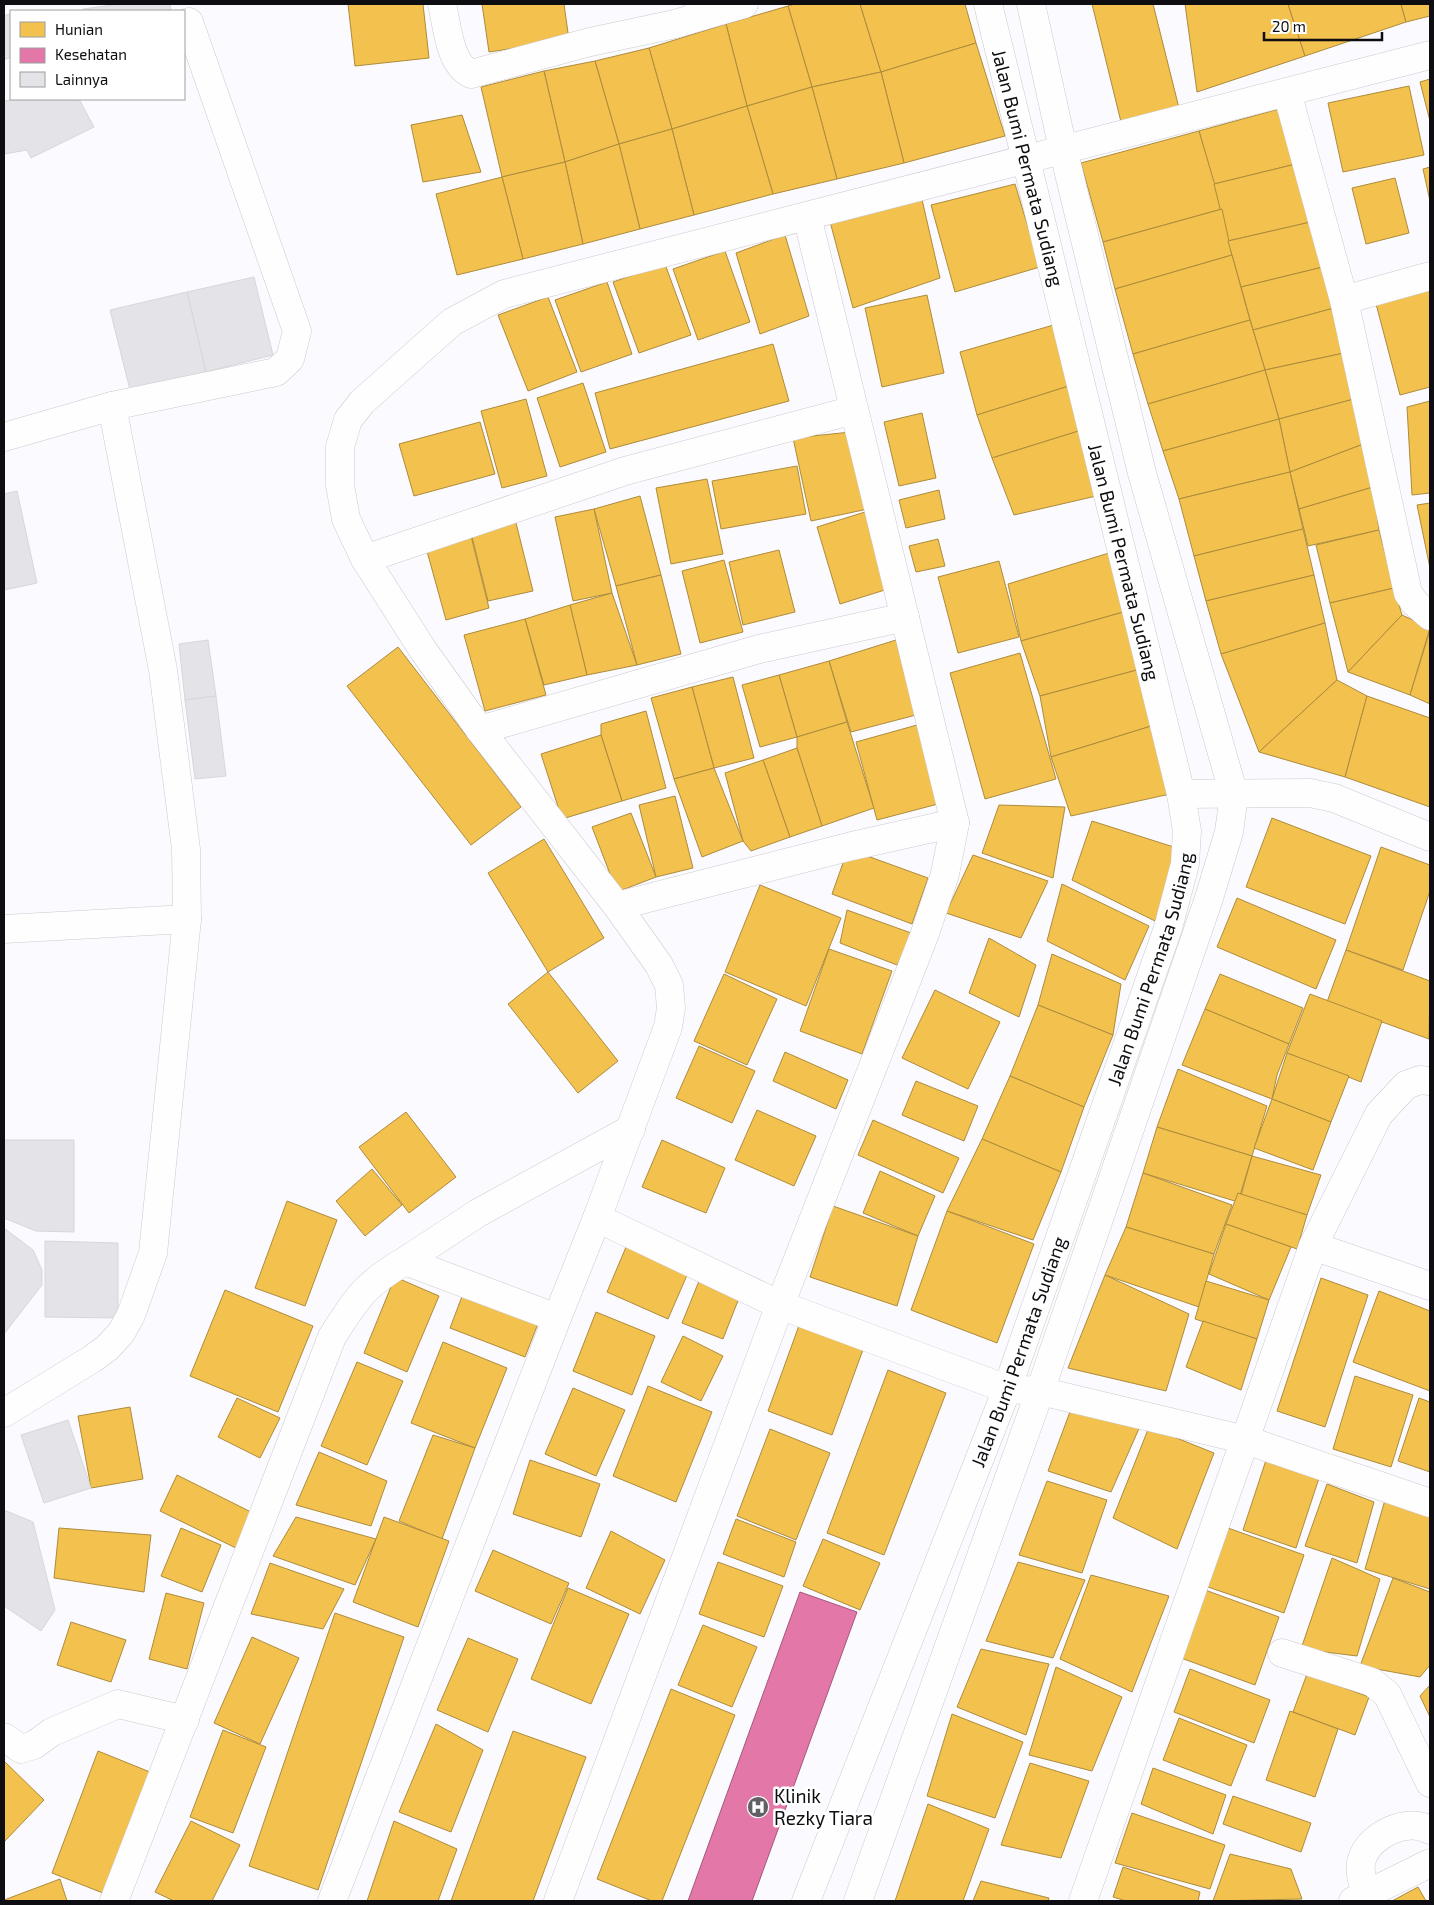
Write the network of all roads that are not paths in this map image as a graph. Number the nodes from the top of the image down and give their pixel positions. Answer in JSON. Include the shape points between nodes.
{"nodes":[{"id":1,"x":442,"y":4,"type":"edge"},
{"id":2,"x":744,"y":4,"type":"edge"},
{"id":3,"x":988,"y":4,"type":"edge"},
{"id":4,"x":1031,"y":4,"type":"edge"},
{"id":5,"x":700,"y":10,"type":"edge"},
{"id":6,"x":189,"y":22,"type":"dead end"},
{"id":7,"x":1430,"y":55,"type":"edge"},
{"id":8,"x":1287,"y":92,"type":"junction"},
{"id":9,"x":1063,"y":149,"type":"junction"},
{"id":10,"x":1025,"y":159,"type":"junction"},
{"id":11,"x":807,"y":216,"type":"junction"},
{"id":12,"x":1430,"y":276,"type":"edge"},
{"id":13,"x":1344,"y":300,"type":"junction"},
{"id":14,"x":112,"y":406,"type":"junction"},
{"id":15,"x":854,"y":410,"type":"junction"},
{"id":16,"x":4,"y":436,"type":"edge"},
{"id":17,"x":365,"y":558,"type":"junction"},
{"id":18,"x":1430,"y":616,"type":"edge"},
{"id":19,"x":905,"y":617,"type":"junction"},
{"id":20,"x":480,"y":730,"type":"junction"},
{"id":21,"x":1181,"y":794,"type":"junction"},
{"id":22,"x":1234,"y":795,"type":"junction"},
{"id":23,"x":955,"y":823,"type":"junction"},
{"id":24,"x":1430,"y":837,"type":"edge"},
{"id":25,"x":617,"y":906,"type":"junction"},
{"id":26,"x":187,"y":919,"type":"junction"},
{"id":27,"x":4,"y":929,"type":"edge"},
{"id":28,"x":1430,"y":1081,"type":"edge"},
{"id":29,"x":630,"y":1129,"type":"junction"},
{"id":30,"x":597,"y":1218,"type":"junction"},
{"id":31,"x":1313,"y":1246,"type":"junction"},
{"id":32,"x":405,"y":1261,"type":"junction"},
{"id":33,"x":1430,"y":1286,"type":"edge"},
{"id":34,"x":780,"y":1305,"type":"junction"},
{"id":35,"x":557,"y":1318,"type":"junction"},
{"id":36,"x":1007,"y":1389,"type":"junction"},
{"id":37,"x":1040,"y":1391,"type":"junction"},
{"id":38,"x":4,"y":1413,"type":"edge"},
{"id":39,"x":1246,"y":1440,"type":"junction"},
{"id":40,"x":1430,"y":1503,"type":"edge"},
{"id":41,"x":1282,"y":1653,"type":"dead end"},
{"id":42,"x":185,"y":1720,"type":"junction"},
{"id":43,"x":4,"y":1737,"type":"edge"},
{"id":44,"x":1430,"y":1784,"type":"edge"},
{"id":45,"x":1430,"y":1830,"type":"edge"},
{"id":46,"x":1430,"y":1862,"type":"edge"},
{"id":47,"x":1360,"y":1898,"type":"edge"},
{"id":48,"x":114,"y":1901,"type":"edge"},
{"id":49,"x":332,"y":1901,"type":"edge"},
{"id":50,"x":558,"y":1901,"type":"edge"},
{"id":51,"x":806,"y":1901,"type":"edge"},
{"id":52,"x":858,"y":1901,"type":"edge"},
{"id":53,"x":1083,"y":1901,"type":"edge"}],
"edges":[{"from":1,"to":5,"type":"street","via":[[455,57],[471,74],[590,42],[675,24]]},
{"from":2,"to":5,"type":"street"},
{"from":3,"to":10,"type":"street","name":"Jalan Bumi Permata Sudiang"},
{"from":4,"to":9,"type":"street","name":"Jalan Bumi Permata Sudiang"},
{"from":6,"to":14,"type":"street","via":[[297,331],[290,359],[276,372]]},
{"from":7,"to":8,"type":"street"},
{"from":8,"to":9,"type":"street"},
{"from":8,"to":13,"type":"street"},
{"from":9,"to":10,"type":"street"},
{"from":9,"to":22,"type":"street","name":"Jalan Bumi Permata Sudiang","via":[[1142,473]]},
{"from":10,"to":11,"type":"street"},
{"from":10,"to":21,"type":"street","name":"Jalan Bumi Permata Sudiang"},
{"from":11,"to":15,"type":"street"},
{"from":11,"to":17,"type":"street","via":[[504,294],[452,322],[362,402],[348,420],[340,447],[340,485],[346,519]]},
{"from":12,"to":13,"type":"street"},
{"from":13,"to":18,"type":"street","via":[[1408,593]]},
{"from":14,"to":16,"type":"street"},
{"from":14,"to":26,"type":"street","via":[[163,670],[186,849]]},
{"from":15,"to":17,"type":"street","via":[[625,471]]},
{"from":15,"to":19,"type":"street"},
{"from":17,"to":20,"type":"street","via":[[423,650]]},
{"from":19,"to":20,"type":"street","via":[[758,649]]},
{"from":19,"to":23,"type":"street"},
{"from":20,"to":25,"type":"street"},
{"from":21,"to":22,"type":"street"},
{"from":21,"to":36,"type":"street","name":"Jalan Bumi Permata Sudiang","via":[[1186,831],[1185,864],[1168,928]]},
{"from":22,"to":24,"type":"street","via":[[1310,793],[1334,798]]},
{"from":22,"to":37,"type":"street","name":"Jalan Bumi Permata Sudiang","via":[[1229,832],[1209,898]]},
{"from":23,"to":25,"type":"street"},
{"from":23,"to":34,"type":"street","via":[[945,874],[924,936]]},
{"from":25,"to":29,"type":"street","via":[[659,965],[670,993],[668,1027]]},
{"from":26,"to":27,"type":"street"},
{"from":26,"to":38,"type":"street","via":[[153,1253],[131,1316],[121,1333],[92,1359]]},
{"from":28,"to":31,"type":"street","via":[[1420,1080],[1406,1085],[1379,1114]]},
{"from":29,"to":30,"type":"street"},
{"from":29,"to":32,"type":"street","via":[[478,1213]]},
{"from":30,"to":34,"type":"street"},
{"from":30,"to":35,"type":"street"},
{"from":31,"to":33,"type":"street"},
{"from":31,"to":39,"type":"street"},
{"from":32,"to":35,"type":"street"},
{"from":32,"to":42,"type":"street","via":[[372,1282],[353,1303],[332,1337]]},
{"from":34,"to":36,"type":"street"},
{"from":34,"to":50,"type":"street"},
{"from":35,"to":49,"type":"street"},
{"from":36,"to":37,"type":"street"},
{"from":36,"to":51,"type":"street","name":"Jalan Bumi Permata Sudiang"},
{"from":37,"to":39,"type":"street"},
{"from":37,"to":52,"type":"street","name":"Jalan Bumi Permata Sudiang"},
{"from":39,"to":40,"type":"street"},
{"from":39,"to":53,"type":"street"},
{"from":41,"to":44,"type":"street","via":[[1372,1682],[1387,1694]]},
{"from":42,"to":43,"type":"street","via":[[118,1704],[52,1732],[27,1748],[21,1749]]},
{"from":42,"to":48,"type":"street"},
{"from":45,"to":47,"type":"street","via":[[1422,1825],[1399,1826],[1369,1847],[1362,1859]]},
{"from":46,"to":47,"type":"street"}]}
